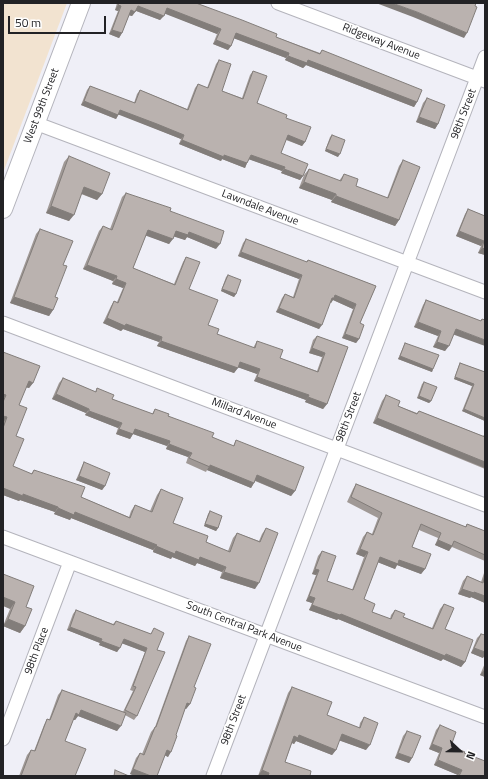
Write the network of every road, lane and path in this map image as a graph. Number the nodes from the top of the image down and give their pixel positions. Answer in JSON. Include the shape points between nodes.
{"nodes":[{"id":1,"x":81,"y":3,"type":"edge"},
{"id":2,"x":278,"y":3,"type":"edge"},
{"id":3,"x":485,"y":57,"type":"edge"},
{"id":4,"x":481,"y":79,"type":"edge"},
{"id":5,"x":35,"y":124,"type":"junction"},
{"id":6,"x":3,"y":209,"type":"edge"},
{"id":7,"x":407,"y":263,"type":"junction"},
{"id":8,"x":485,"y":292,"type":"edge"},
{"id":9,"x":3,"y":323,"type":"edge"},
{"id":10,"x":336,"y":449,"type":"junction"},
{"id":11,"x":485,"y":505,"type":"edge"},
{"id":12,"x":3,"y":537,"type":"edge"},
{"id":13,"x":70,"y":562,"type":"junction"},
{"id":14,"x":266,"y":636,"type":"junction"},
{"id":15,"x":485,"y":717,"type":"edge"},
{"id":16,"x":3,"y":739,"type":"edge"},
{"id":17,"x":213,"y":776,"type":"edge"}],
"edges":[{"from":1,"to":5,"type":"street","name":"West 99th Street"},
{"from":2,"to":4,"type":"street","name":"Ridgeway Avenue"},
{"from":3,"to":4,"type":"street","name":"98th Street"},
{"from":4,"to":7,"type":"street","name":"98th Street"},
{"from":5,"to":6,"type":"street","name":"West 99th Street"},
{"from":5,"to":7,"type":"street","name":"Lawndale Avenue"},
{"from":7,"to":8,"type":"street","name":"Lawndale Avenue"},
{"from":7,"to":10,"type":"street","name":"98th Street"},
{"from":9,"to":10,"type":"street","name":"Millard Avenue"},
{"from":10,"to":11,"type":"street","name":"Millard Avenue"},
{"from":10,"to":14,"type":"street","name":"98th Street"},
{"from":12,"to":13,"type":"street","name":"South Central Park Avenue"},
{"from":13,"to":14,"type":"street","name":"South Central Park Avenue"},
{"from":13,"to":16,"type":"street","name":"98th Place"},
{"from":14,"to":15,"type":"street","name":"South Central Park Avenue"},
{"from":14,"to":17,"type":"street","name":"98th Street"}]}
